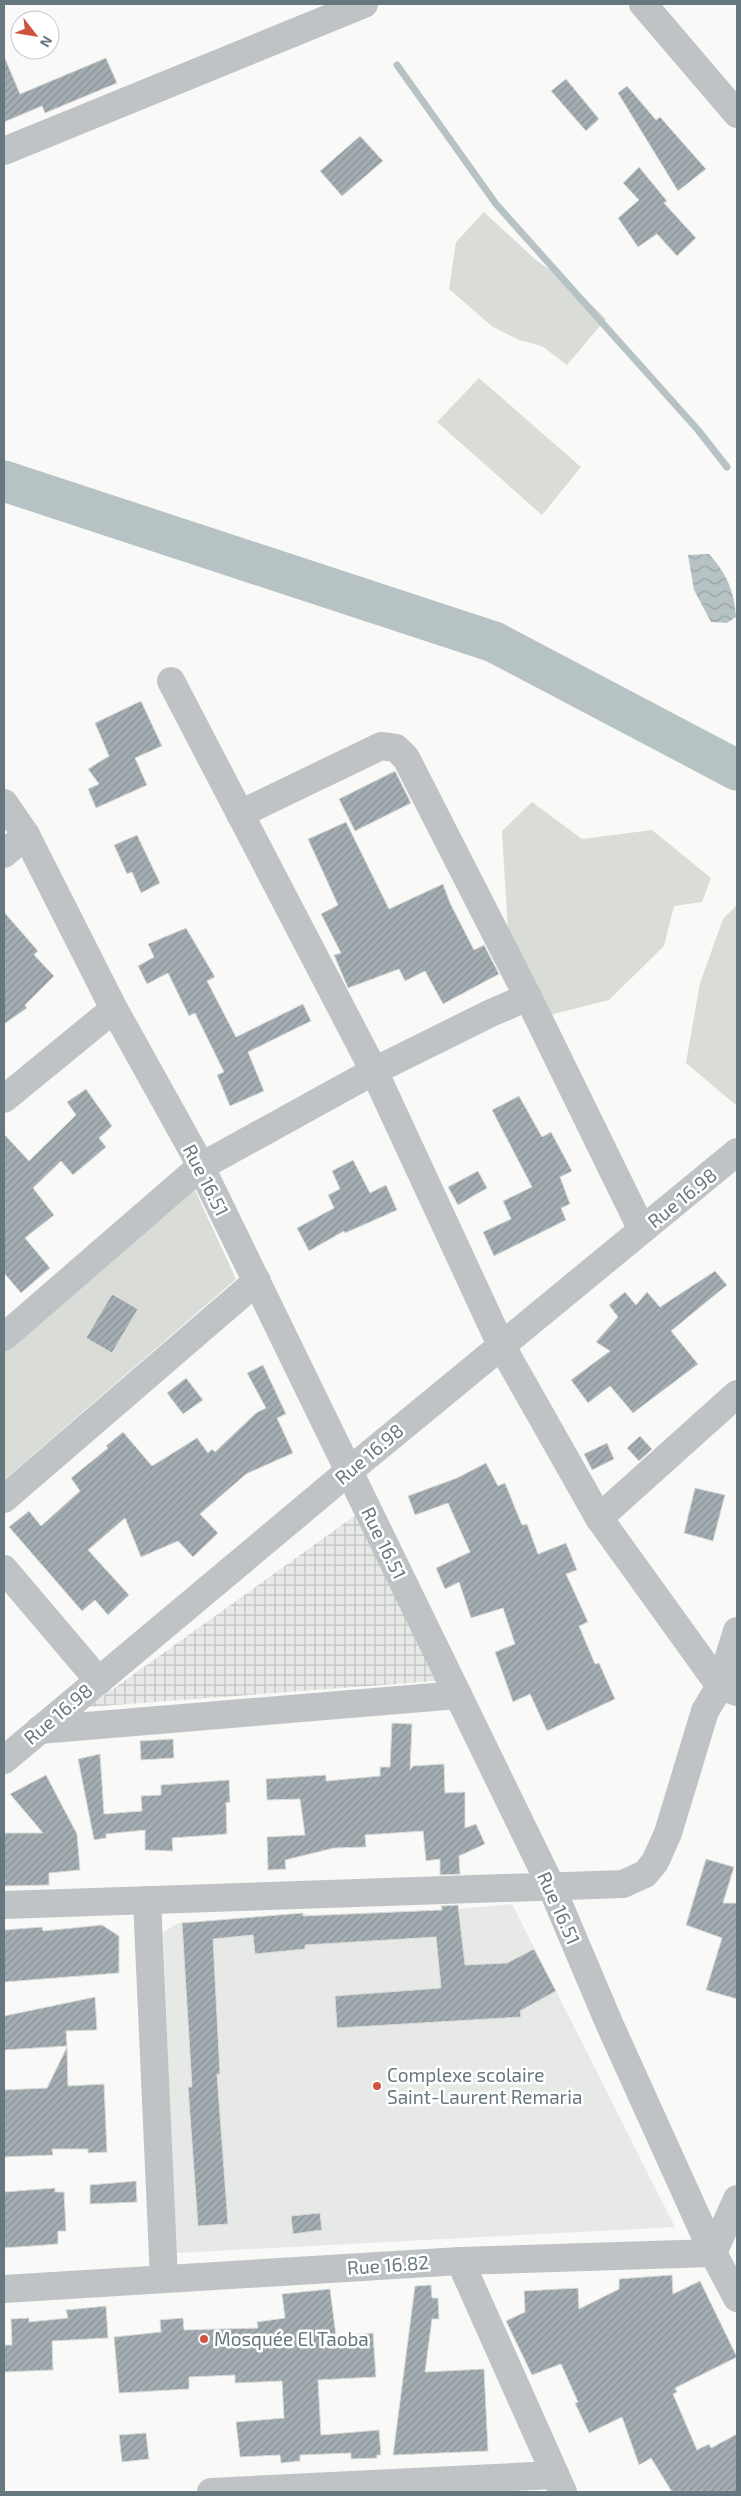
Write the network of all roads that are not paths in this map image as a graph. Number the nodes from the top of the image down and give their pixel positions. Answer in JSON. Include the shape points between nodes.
{"nodes":[{"id":1,"x":643,"y":4,"type":"edge"},
{"id":2,"x":348,"y":7,"type":"edge"},
{"id":3,"x":737,"y":114,"type":"edge"},
{"id":4,"x":4,"y":151,"type":"edge"},
{"id":5,"x":171,"y":681,"type":"dead end"},
{"id":6,"x":4,"y":803,"type":"edge"},
{"id":7,"x":240,"y":814,"type":"junction"},
{"id":8,"x":26,"y":835,"type":"junction"},
{"id":9,"x":4,"y":854,"type":"edge"},
{"id":10,"x":528,"y":997,"type":"junction"},
{"id":11,"x":114,"y":1009,"type":"junction"},
{"id":12,"x":374,"y":1071,"type":"junction"},
{"id":13,"x":4,"y":1099,"type":"edge"},
{"id":14,"x":737,"y":1152,"type":"edge"},
{"id":15,"x":200,"y":1167,"type":"junction"},
{"id":16,"x":642,"y":1230,"type":"junction"},
{"id":17,"x":257,"y":1281,"type":"junction"},
{"id":18,"x":4,"y":1337,"type":"edge"},
{"id":19,"x":501,"y":1345,"type":"junction"},
{"id":20,"x":737,"y":1394,"type":"edge"},
{"id":21,"x":349,"y":1471,"type":"junction"},
{"id":22,"x":4,"y":1499,"type":"edge"},
{"id":23,"x":599,"y":1518,"type":"junction"},
{"id":24,"x":4,"y":1569,"type":"edge"},
{"id":25,"x":737,"y":1631,"type":"edge"},
{"id":26,"x":99,"y":1681,"type":"junction"},
{"id":27,"x":728,"y":1689,"type":"edge"},
{"id":28,"x":458,"y":1695,"type":"junction"},
{"id":29,"x":39,"y":1730,"type":"junction"},
{"id":30,"x":4,"y":1760,"type":"edge"},
{"id":31,"x":551,"y":1886,"type":"junction"},
{"id":32,"x":146,"y":1900,"type":"junction"},
{"id":33,"x":4,"y":1905,"type":"edge"},
{"id":34,"x":737,"y":2199,"type":"edge"},
{"id":35,"x":713,"y":2253,"type":"junction"},
{"id":36,"x":460,"y":2260,"type":"junction"},
{"id":37,"x":164,"y":2279,"type":"junction"},
{"id":38,"x":4,"y":2289,"type":"edge"},
{"id":39,"x":737,"y":2298,"type":"edge"},
{"id":40,"x":559,"y":2483,"type":"edge"},
{"id":41,"x":211,"y":2492,"type":"edge"}],
"edges":[{"from":1,"to":3,"type":"street"},
{"from":2,"to":4,"type":"street"},
{"from":5,"to":7,"type":"street"},
{"from":6,"to":8,"type":"street","name":"Rue 16.51"},
{"from":7,"to":10,"type":"street","via":[[380,746],[396,748],[406,758]]},
{"from":7,"to":12,"type":"street"},
{"from":8,"to":9,"type":"street"},
{"from":8,"to":11,"type":"street","name":"Rue 16.51"},
{"from":10,"to":12,"type":"street"},
{"from":10,"to":16,"type":"street"},
{"from":11,"to":13,"type":"street"},
{"from":11,"to":15,"type":"street","name":"Rue 16.51"},
{"from":12,"to":15,"type":"street"},
{"from":12,"to":19,"type":"street"},
{"from":14,"to":16,"type":"street","name":"Rue 16.98"},
{"from":15,"to":17,"type":"street","name":"Rue 16.51"},
{"from":15,"to":18,"type":"street"},
{"from":16,"to":19,"type":"street","name":"Rue 16.98"},
{"from":17,"to":21,"type":"street","name":"Rue 16.51"},
{"from":17,"to":22,"type":"street"},
{"from":19,"to":21,"type":"street","name":"Rue 16.98"},
{"from":19,"to":23,"type":"street"},
{"from":20,"to":23,"type":"street"},
{"from":21,"to":26,"type":"street","name":"Rue 16.98"},
{"from":21,"to":28,"type":"street","name":"Rue 16.51"},
{"from":23,"to":27,"type":"street"},
{"from":24,"to":26,"type":"street"},
{"from":25,"to":27,"type":"street"},
{"from":26,"to":29,"type":"street","name":"Rue 16.98"},
{"from":27,"to":31,"type":"street","via":[[706,1711],[668,1833],[655,1862],[645,1874],[624,1884]]},
{"from":28,"to":29,"type":"street"},
{"from":28,"to":31,"type":"street","name":"Rue 16.51"},
{"from":29,"to":30,"type":"street","name":"Rue 16.98"},
{"from":31,"to":32,"type":"street"},
{"from":31,"to":35,"type":"street","name":"Rue 16.51"},
{"from":32,"to":33,"type":"street"},
{"from":32,"to":37,"type":"street"},
{"from":34,"to":35,"type":"street"},
{"from":35,"to":36,"type":"street","name":"Rue 16.82"},
{"from":35,"to":39,"type":"street","name":"Rue 16.51"},
{"from":36,"to":37,"type":"street","name":"Rue 16.82"},
{"from":36,"to":40,"type":"street"},
{"from":37,"to":38,"type":"street","name":"Rue 16.82"},
{"from":40,"to":41,"type":"street"}]}
